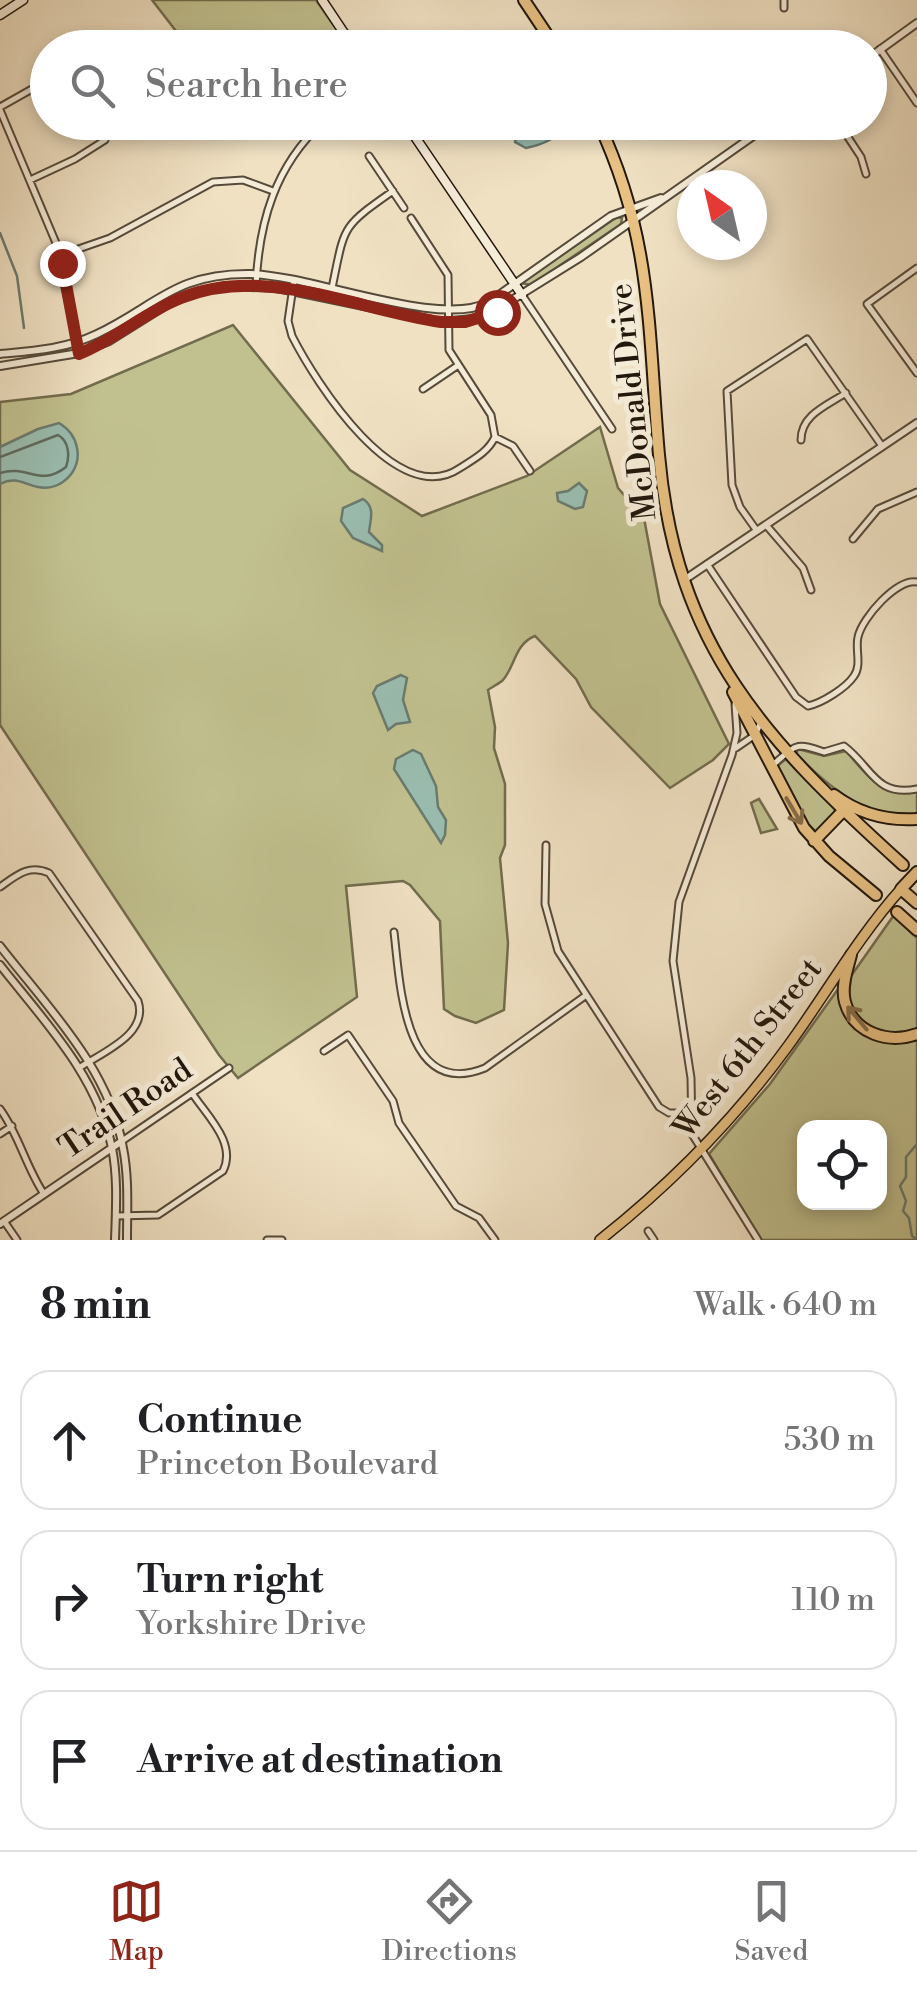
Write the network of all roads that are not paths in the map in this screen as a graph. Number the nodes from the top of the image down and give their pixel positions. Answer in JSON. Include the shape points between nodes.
{"nodes":[{"id":1,"x":22,"y":0,"type":"edge"},
{"id":2,"x":322,"y":0,"type":"edge"},
{"id":3,"x":524,"y":0,"type":"edge"},
{"id":4,"x":0,"y":15,"type":"edge"},
{"id":5,"x":917,"y":23,"type":"edge"},
{"id":6,"x":342,"y":30,"type":"edge"},
{"id":7,"x":544,"y":30,"type":"edge"},
{"id":8,"x":887,"y":44,"type":"edge"},
{"id":9,"x":887,"y":59,"type":"edge"},
{"id":10,"x":30,"y":90,"type":"edge"},
{"id":11,"x":917,"y":103,"type":"edge"},
{"id":12,"x":0,"y":108,"type":"edge"},
{"id":13,"x":104,"y":140,"type":"dead end"},
{"id":14,"x":306,"y":140,"type":"edge"},
{"id":15,"x":417,"y":140,"type":"edge"},
{"id":16,"x":605,"y":140,"type":"edge"},
{"id":17,"x":747,"y":140,"type":"edge"},
{"id":18,"x":850,"y":140,"type":"edge"},
{"id":19,"x":369,"y":156,"type":"dead end"},
{"id":20,"x":866,"y":174,"type":"dead end"},
{"id":21,"x":30,"y":180,"type":"junction"},
{"id":22,"x":273,"y":191,"type":"junction"},
{"id":23,"x":393,"y":191,"type":"junction"},
{"id":24,"x":667,"y":196,"type":"junction"},
{"id":25,"x":631,"y":207,"type":"junction"},
{"id":26,"x":404,"y":208,"type":"dead end"},
{"id":27,"x":410,"y":218,"type":"dead end"},
{"id":28,"x":635,"y":220,"type":"junction"},
{"id":29,"x":60,"y":256,"type":"junction"},
{"id":30,"x":917,"y":268,"type":"edge"},
{"id":31,"x":256,"y":274,"type":"junction"},
{"id":32,"x":294,"y":280,"type":"junction"},
{"id":33,"x":514,"y":284,"type":"junction"},
{"id":34,"x":256,"y":285,"type":"junction"},
{"id":35,"x":332,"y":288,"type":"junction"},
{"id":36,"x":292,"y":291,"type":"junction"},
{"id":37,"x":522,"y":295,"type":"junction"},
{"id":38,"x":330,"y":299,"type":"junction"},
{"id":39,"x":448,"y":312,"type":"junction"},
{"id":40,"x":448,"y":322,"type":"junction"},
{"id":41,"x":76,"y":342,"type":"junction"},
{"id":42,"x":0,"y":354,"type":"edge"},
{"id":43,"x":79,"y":354,"type":"junction"},
{"id":44,"x":0,"y":366,"type":"edge"},
{"id":45,"x":457,"y":366,"type":"junction"},
{"id":46,"x":917,"y":372,"type":"edge"},
{"id":47,"x":423,"y":389,"type":"dead end"},
{"id":48,"x":846,"y":392,"type":"junction"},
{"id":49,"x":915,"y":428,"type":"edge"},
{"id":50,"x":612,"y":430,"type":"dead end"},
{"id":51,"x":495,"y":437,"type":"junction"},
{"id":52,"x":801,"y":440,"type":"dead end"},
{"id":53,"x":882,"y":446,"type":"junction"},
{"id":54,"x":530,"y":471,"type":"dead end"},
{"id":55,"x":917,"y":492,"type":"edge"},
{"id":56,"x":766,"y":525,"type":"junction"},
{"id":57,"x":757,"y":531,"type":"junction"},
{"id":58,"x":854,"y":538,"type":"dead end"},
{"id":59,"x":708,"y":564,"type":"junction"},
{"id":60,"x":684,"y":580,"type":"junction"},
{"id":61,"x":917,"y":582,"type":"edge"},
{"id":62,"x":811,"y":590,"type":"dead end"},
{"id":63,"x":725,"y":673,"type":"junction"},
{"id":64,"x":733,"y":693,"type":"junction"},
{"id":65,"x":761,"y":722,"type":"junction"},
{"id":66,"x":755,"y":735,"type":"junction"},
{"id":67,"x":787,"y":753,"type":"junction"},
{"id":68,"x":732,"y":755,"type":"junction"},
{"id":69,"x":771,"y":767,"type":"junction"},
{"id":70,"x":814,"y":780,"type":"junction"},
{"id":71,"x":917,"y":789,"type":"edge"},
{"id":72,"x":843,"y":811,"type":"junction"},
{"id":73,"x":917,"y":819,"type":"edge"},
{"id":74,"x":814,"y":840,"type":"junction"},
{"id":75,"x":546,"y":845,"type":"dead end"},
{"id":76,"x":903,"y":865,"type":"dead end"},
{"id":77,"x":917,"y":872,"type":"edge"},
{"id":78,"x":0,"y":887,"type":"edge"},
{"id":79,"x":901,"y":889,"type":"junction"},
{"id":80,"x":876,"y":895,"type":"dead end"},
{"id":81,"x":917,"y":903,"type":"edge"},
{"id":82,"x":897,"y":912,"type":"dead end"},
{"id":83,"x":917,"y":930,"type":"edge"},
{"id":84,"x":394,"y":932,"type":"dead end"},
{"id":85,"x":0,"y":946,"type":"edge"},
{"id":86,"x":851,"y":955,"type":"junction"},
{"id":87,"x":0,"y":965,"type":"edge"},
{"id":88,"x":585,"y":996,"type":"junction"},
{"id":89,"x":917,"y":1034,"type":"edge"},
{"id":90,"x":324,"y":1051,"type":"dead end"},
{"id":91,"x":88,"y":1062,"type":"junction"},
{"id":92,"x":79,"y":1068,"type":"junction"},
{"id":93,"x":230,"y":1068,"type":"dead end"},
{"id":94,"x":192,"y":1094,"type":"junction"},
{"id":95,"x":0,"y":1109,"type":"edge"},
{"id":96,"x":692,"y":1113,"type":"junction"},
{"id":97,"x":12,"y":1126,"type":"junction"},
{"id":98,"x":0,"y":1134,"type":"edge"},
{"id":99,"x":122,"y":1141,"type":"junction"},
{"id":100,"x":112,"y":1148,"type":"junction"},
{"id":101,"x":701,"y":1151,"type":"junction"},
{"id":102,"x":126,"y":1165,"type":"junction"},
{"id":103,"x":44,"y":1194,"type":"junction"},
{"id":104,"x":116,"y":1216,"type":"junction"},
{"id":105,"x":127,"y":1216,"type":"junction"},
{"id":106,"x":2,"y":1223,"type":"edge"},
{"id":107,"x":648,"y":1231,"type":"dead end"},
{"id":108,"x":17,"y":1240,"type":"edge"},
{"id":109,"x":115,"y":1240,"type":"edge"},
{"id":110,"x":127,"y":1240,"type":"edge"},
{"id":111,"x":266,"y":1240,"type":"edge"},
{"id":112,"x":282,"y":1240,"type":"edge"},
{"id":113,"x":495,"y":1240,"type":"edge"},
{"id":114,"x":600,"y":1240,"type":"edge"},
{"id":115,"x":654,"y":1240,"type":"edge"},
{"id":116,"x":758,"y":1240,"type":"edge"}],
"edges":[{"from":1,"to":4,"type":"main road"},
{"from":2,"to":6,"type":"main road"},
{"from":3,"to":7,"type":"highway"},
{"from":5,"to":8,"type":"street"},
{"from":9,"to":11,"type":"street"},
{"from":10,"to":12,"type":"street"},
{"from":12,"to":21,"type":"street"},
{"from":13,"to":21,"type":"street"},
{"from":14,"to":22,"type":"street"},
{"from":15,"to":33,"type":"main road"},
{"from":16,"to":25,"type":"highway","name":"McDonald Drive"},
{"from":17,"to":24,"type":"street"},
{"from":18,"to":20,"type":"street"},
{"from":19,"to":23,"type":"street"},
{"from":21,"to":29,"type":"street"},
{"from":22,"to":29,"type":"street","via":[[243,180],[213,182],[110,238]]},
{"from":22,"to":31,"type":"street"},
{"from":23,"to":26,"type":"street"},
{"from":23,"to":35,"type":"street","via":[[346,228]]},
{"from":24,"to":25,"type":"street"},
{"from":24,"to":28,"type":"street"},
{"from":25,"to":28,"type":"highway","name":"McDonald Drive"},
{"from":25,"to":33,"type":"street"},
{"from":27,"to":39,"type":"street","via":[[448,275]]},
{"from":28,"to":37,"type":"street"},
{"from":28,"to":60,"type":"highway","name":"McDonald Drive","via":[[664,498]]},
{"from":29,"to":41,"type":"street"},
{"from":30,"to":46,"type":"street","via":[[867,304]]},
{"from":31,"to":32,"type":"street"},
{"from":31,"to":34,"type":"street"},
{"from":31,"to":41,"type":"street","via":[[181,286]]},
{"from":32,"to":35,"type":"street"},
{"from":32,"to":36,"type":"street"},
{"from":33,"to":37,"type":"main road"},
{"from":33,"to":39,"type":"street","via":[[481,306]]},
{"from":34,"to":36,"type":"street"},
{"from":34,"to":43,"type":"street","via":[[182,298]]},
{"from":35,"to":38,"type":"street"},
{"from":35,"to":39,"type":"street"},
{"from":36,"to":38,"type":"street"},
{"from":36,"to":51,"type":"street","via":[[288,321],[296,344],[350,425],[379,453],[420,476],[441,478],[486,451]]},
{"from":37,"to":40,"type":"street","via":[[483,318]]},
{"from":37,"to":50,"type":"street"},
{"from":38,"to":40,"type":"street"},
{"from":39,"to":40,"type":"street"},
{"from":40,"to":45,"type":"street","via":[[448,350]]},
{"from":41,"to":42,"type":"street"},
{"from":41,"to":43,"type":"street"},
{"from":43,"to":44,"type":"street"},
{"from":45,"to":47,"type":"street"},
{"from":45,"to":51,"type":"street","via":[[491,415]]},
{"from":48,"to":52,"type":"street","via":[[803,424]]},
{"from":48,"to":53,"type":"street"},
{"from":48,"to":57,"type":"street","via":[[806,339],[727,392],[732,485]]},
{"from":49,"to":53,"type":"street"},
{"from":51,"to":54,"type":"street","via":[[514,446]]},
{"from":53,"to":56,"type":"street"},
{"from":55,"to":58,"type":"street","via":[[878,509]]},
{"from":56,"to":57,"type":"street"},
{"from":56,"to":62,"type":"street","via":[[804,568]]},
{"from":57,"to":59,"type":"street"},
{"from":59,"to":60,"type":"street"},
{"from":59,"to":61,"type":"street","via":[[806,706],[854,676],[863,624],[898,584]]},
{"from":60,"to":63,"type":"highway","name":"McDonald Drive"},
{"from":63,"to":64,"type":"highway","name":"McDonald Drive"},
{"from":63,"to":65,"type":"highway","name":"McDonald Drive"},
{"from":64,"to":66,"type":"highway","name":"McDonald Drive"},
{"from":64,"to":68,"type":"street"},
{"from":65,"to":66,"type":"street"},
{"from":65,"to":67,"type":"highway","name":"McDonald Drive"},
{"from":66,"to":68,"type":"street"},
{"from":66,"to":69,"type":"highway","name":"McDonald Drive"},
{"from":67,"to":69,"type":"street"},
{"from":67,"to":70,"type":"highway","name":"McDonald Drive"},
{"from":67,"to":71,"type":"street","via":[[802,744],[828,752],[844,746],[882,786]]},
{"from":68,"to":96,"type":"street","via":[[675,920],[674,982]]},
{"from":69,"to":74,"type":"highway","name":"McDonald Drive","one_way":true},
{"from":70,"to":72,"type":"highway","name":"McDonald Drive"},
{"from":70,"to":73,"type":"highway","via":[[865,812]]},
{"from":72,"to":74,"type":"highway"},
{"from":72,"to":76,"type":"highway","name":"McDonald Drive"},
{"from":74,"to":80,"type":"highway","name":"McDonald Drive"},
{"from":75,"to":88,"type":"street","via":[[547,919],[564,965]]},
{"from":77,"to":79,"type":"highway","name":"West 6th Street"},
{"from":78,"to":91,"type":"street","via":[[26,870],[49,873],[138,1001],[136,1028]]},
{"from":79,"to":81,"type":"highway"},
{"from":79,"to":86,"type":"main road","name":"West 6th Street"},
{"from":82,"to":83,"type":"highway"},
{"from":84,"to":88,"type":"street","via":[[409,1030],[428,1060],[449,1072],[485,1068]]},
{"from":85,"to":91,"type":"street"},
{"from":89,"to":86,"type":"highway","one_way":true,"via":[[884,1038],[855,1020],[844,996]]},
{"from":86,"to":101,"type":"main road","name":"West 6th Street","via":[[766,1075]]},
{"from":87,"to":92,"type":"street"},
{"from":88,"to":96,"type":"street","via":[[659,1108]]},
{"from":90,"to":113,"type":"street","via":[[348,1034],[456,1206],[479,1218]]},
{"from":91,"to":92,"type":"street"},
{"from":91,"to":99,"type":"street"},
{"from":92,"to":100,"type":"street"},
{"from":93,"to":94,"type":"street","name":"Trail Road"},
{"from":94,"to":99,"type":"street","name":"Trail Road"},
{"from":94,"to":105,"type":"street","via":[[225,1142],[226,1166],[165,1212]]},
{"from":95,"to":97,"type":"street"},
{"from":96,"to":101,"type":"street"},
{"from":97,"to":98,"type":"street"},
{"from":97,"to":103,"type":"street"},
{"from":99,"to":100,"type":"street","name":"Trail Road"},
{"from":99,"to":102,"type":"street"},
{"from":100,"to":102,"type":"street"},
{"from":100,"to":103,"type":"street","name":"Trail Road"},
{"from":100,"to":104,"type":"street"},
{"from":101,"to":114,"type":"main road","name":"West 6th Street"},
{"from":101,"to":116,"type":"street"},
{"from":102,"to":105,"type":"street"},
{"from":103,"to":106,"type":"street","name":"Trail Road"},
{"from":104,"to":105,"type":"street"},
{"from":104,"to":109,"type":"street"},
{"from":105,"to":110,"type":"street"},
{"from":106,"to":108,"type":"street"},
{"from":107,"to":115,"type":"street"},
{"from":111,"to":112,"type":"street"}]}
